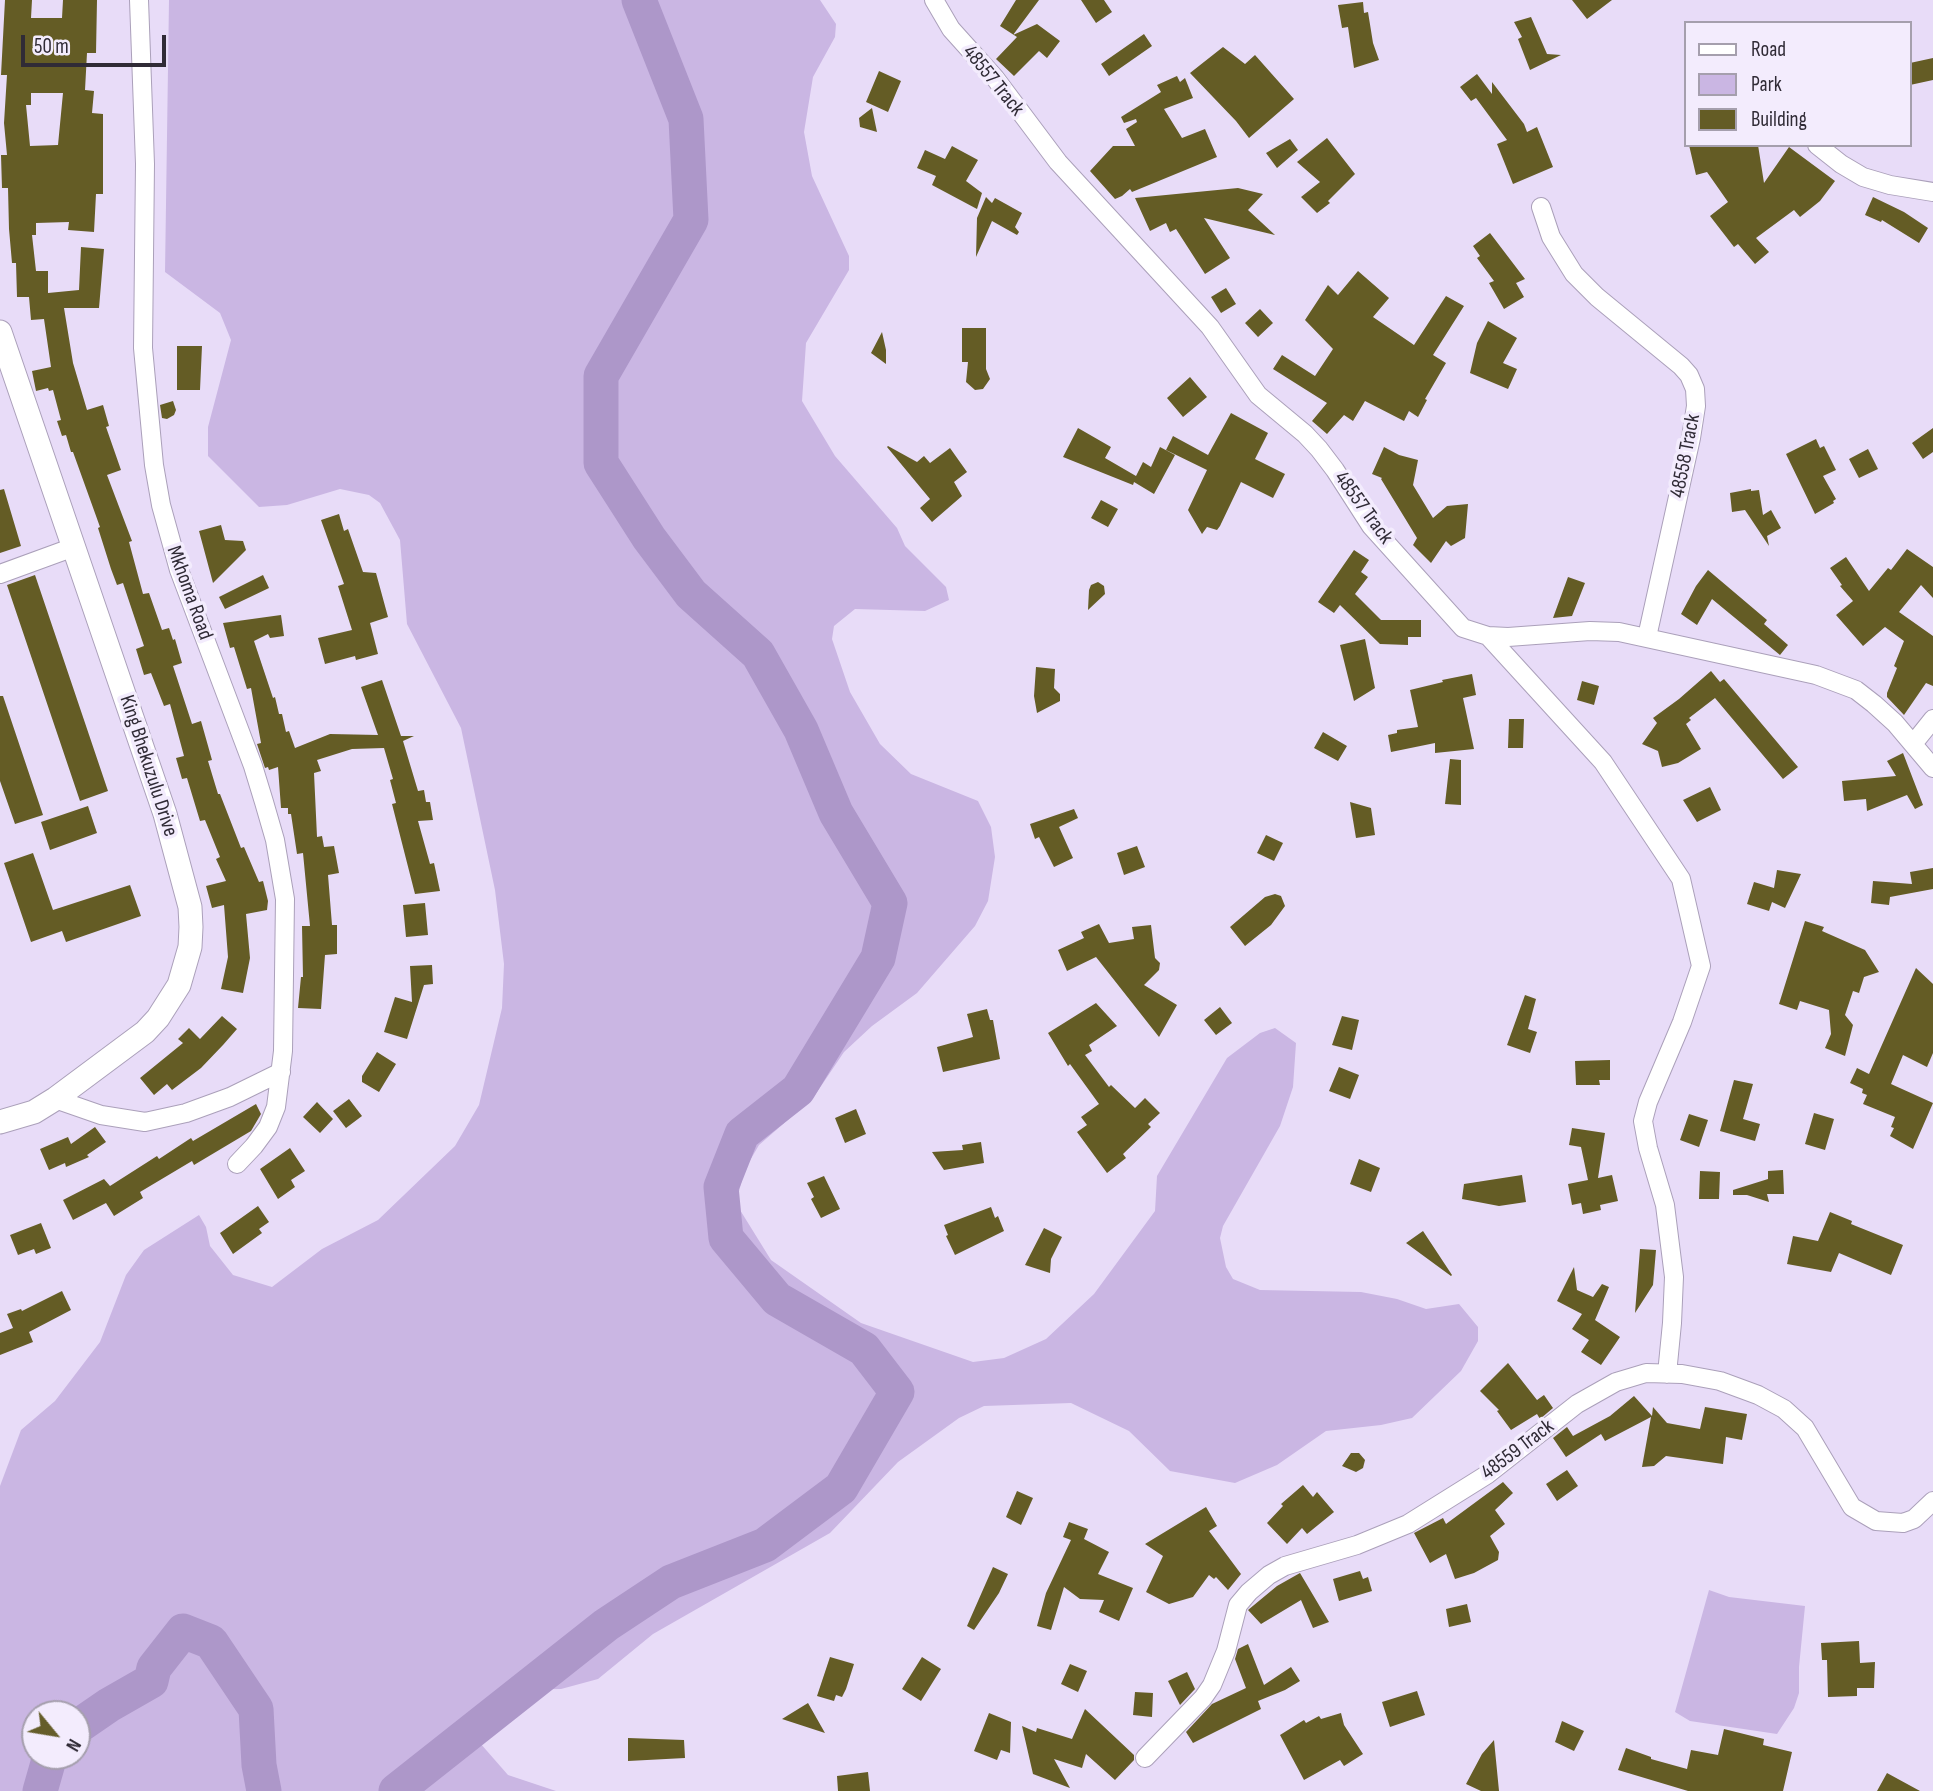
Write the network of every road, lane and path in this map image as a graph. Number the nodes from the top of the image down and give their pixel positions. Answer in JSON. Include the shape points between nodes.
{"nodes":[{"id":1,"x":139,"y":0,"type":"edge"},
{"id":2,"x":934,"y":0,"type":"edge"},
{"id":3,"x":1819,"y":147,"type":"edge"},
{"id":4,"x":1933,"y":192,"type":"edge"},
{"id":5,"x":1541,"y":207,"type":"dead end"},
{"id":6,"x":0,"y":332,"type":"edge"},
{"id":7,"x":74,"y":547,"type":"junction"},
{"id":8,"x":0,"y":574,"type":"edge"},
{"id":9,"x":1488,"y":636,"type":"junction"},
{"id":10,"x":1647,"y":638,"type":"junction"},
{"id":11,"x":1933,"y":719,"type":"edge"},
{"id":12,"x":1913,"y":744,"type":"junction"},
{"id":13,"x":1933,"y":768,"type":"edge"},
{"id":14,"x":281,"y":1072,"type":"junction"},
{"id":15,"x":55,"y":1099,"type":"junction"},
{"id":16,"x":0,"y":1122,"type":"edge"},
{"id":17,"x":237,"y":1164,"type":"dead end"},
{"id":18,"x":1667,"y":1374,"type":"junction"},
{"id":19,"x":1933,"y":1501,"type":"edge"},
{"id":20,"x":1145,"y":1758,"type":"dead end"}],
"edges":[{"from":1,"to":14,"type":"street","name":"Mkhoma Road","via":[[145,164],[143,348],[150,442],[170,539],[253,766],[275,840],[286,924]]},
{"from":2,"to":9,"type":"street","name":"48557 Track","via":[[951,29],[995,78],[1058,162],[1210,327],[1258,395],[1319,449],[1371,526],[1455,621]]},
{"from":3,"to":4,"type":"street","via":[[1863,177]]},
{"from":5,"to":10,"type":"street","name":"48558 Track","via":[[1551,237],[1574,274],[1681,366],[1695,388],[1686,465]]},
{"from":6,"to":7,"type":"street","name":"King Bhekuzulu Drive"},
{"from":7,"to":8,"type":"street"},
{"from":7,"to":15,"type":"street","name":"King Bhekuzulu Drive","via":[[165,814],[191,927],[186,966],[158,1018]]},
{"from":9,"to":10,"type":"street","name":"48557 Track","via":[[1590,631]]},
{"from":9,"to":18,"type":"street","via":[[1603,762],[1681,879],[1701,966],[1643,1121],[1665,1205],[1674,1277]]},
{"from":10,"to":12,"type":"street","name":"48557 Track","via":[[1837,682],[1874,704]]},
{"from":11,"to":12,"type":"street"},
{"from":12,"to":13,"type":"street","name":"48557 Track"},
{"from":14,"to":15,"type":"street","via":[[230,1097],[145,1122],[101,1115]]},
{"from":14,"to":17,"type":"street","name":"Mkhoma Road","via":[[268,1127]]},
{"from":15,"to":16,"type":"street","name":"King Bhekuzulu Drive","via":[[34,1112]]},
{"from":18,"to":19,"type":"street","name":"48559 Track","via":[[1720,1381],[1784,1409],[1805,1428],[1852,1507],[1864,1516],[1903,1523],[1924,1512]]},
{"from":18,"to":20,"type":"street","name":"48559 Track","via":[[1646,1373],[1616,1382],[1577,1404],[1488,1474],[1408,1524],[1285,1566],[1269,1576],[1238,1605],[1212,1685]]}]}
